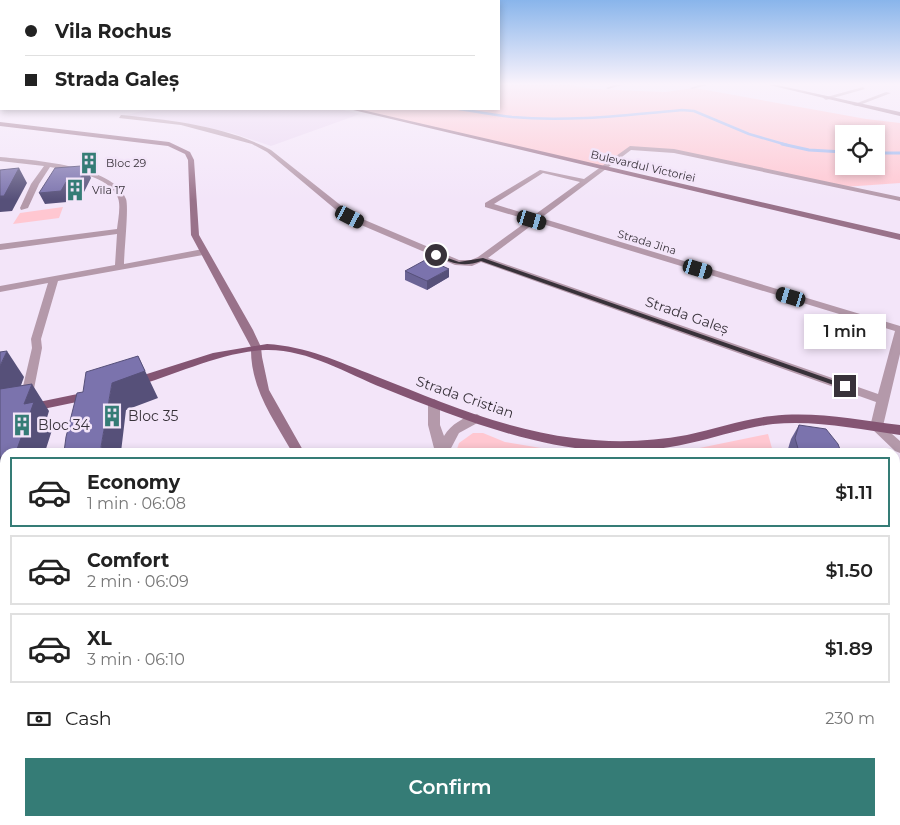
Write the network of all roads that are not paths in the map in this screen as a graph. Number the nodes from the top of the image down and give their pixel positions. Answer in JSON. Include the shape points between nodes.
{"nodes":[{"id":1,"x":0,"y":124,"type":"edge"},
{"id":2,"x":177,"y":124,"type":"edge"},
{"id":3,"x":413,"y":124,"type":"edge"},
{"id":4,"x":0,"y":159,"type":"edge"},
{"id":5,"x":48,"y":165,"type":"junction"},
{"id":6,"x":602,"y":168,"type":"junction"},
{"id":7,"x":585,"y":181,"type":"junction"},
{"id":8,"x":900,"y":199,"type":"edge"},
{"id":9,"x":24,"y":208,"type":"dead end"},
{"id":10,"x":532,"y":220,"type":"junction"},
{"id":11,"x":121,"y":231,"type":"junction"},
{"id":12,"x":900,"y":237,"type":"edge"},
{"id":13,"x":0,"y":247,"type":"edge"},
{"id":14,"x":202,"y":252,"type":"junction"},
{"id":15,"x":481,"y":259,"type":"junction"},
{"id":16,"x":119,"y":268,"type":"junction"},
{"id":17,"x":54,"y":280,"type":"junction"},
{"id":18,"x":0,"y":289,"type":"edge"},
{"id":19,"x":900,"y":331,"type":"edge"},
{"id":20,"x":256,"y":348,"type":"junction"},
{"id":21,"x":121,"y":386,"type":"edge"},
{"id":22,"x":103,"y":392,"type":"edge"},
{"id":23,"x":82,"y":398,"type":"junction"},
{"id":24,"x":882,"y":400,"type":"junction"},
{"id":25,"x":434,"y":403,"type":"junction"},
{"id":26,"x":23,"y":410,"type":"junction"},
{"id":27,"x":78,"y":410,"type":"edge"},
{"id":28,"x":0,"y":414,"type":"edge"},
{"id":29,"x":477,"y":418,"type":"junction"},
{"id":30,"x":876,"y":427,"type":"junction"},
{"id":31,"x":900,"y":430,"type":"edge"},
{"id":32,"x":296,"y":448,"type":"edge"},
{"id":33,"x":441,"y":448,"type":"edge"},
{"id":34,"x":444,"y":448,"type":"edge"},
{"id":35,"x":900,"y":448,"type":"edge"}],
"edges":[{"from":1,"to":14,"type":"main road","via":[[169,144],[183,150],[190,156],[195,235]]},
{"from":2,"to":15,"type":"street","via":[[254,143],[269,151],[354,219],[451,261],[466,263]]},
{"from":3,"to":6,"type":"main road","name":"Bulevardul Victoriei"},
{"from":4,"to":5,"type":"street"},
{"from":5,"to":9,"type":"street"},
{"from":5,"to":11,"type":"street","via":[[85,173],[111,185],[122,195]]},
{"from":6,"to":7,"type":"street"},
{"from":6,"to":8,"type":"street","via":[[630,148],[674,151]]},
{"from":6,"to":12,"type":"main road","name":"Bulevardul Victoriei"},
{"from":7,"to":10,"type":"street"},
{"from":7,"to":10,"type":"street","name":"Strada Jina","via":[[545,169],[488,205]]},
{"from":10,"to":15,"type":"street"},
{"from":10,"to":19,"type":"street","name":"Strada Jina"},
{"from":11,"to":13,"type":"street"},
{"from":11,"to":16,"type":"street"},
{"from":14,"to":16,"type":"street"},
{"from":14,"to":20,"type":"main road"},
{"from":15,"to":24,"type":"street","name":"Strada Galeș"},
{"from":16,"to":17,"type":"street"},
{"from":17,"to":18,"type":"street"},
{"from":17,"to":26,"type":"street","via":[[36,338],[36,357]]},
{"from":19,"to":24,"type":"street"},
{"from":20,"to":21,"type":"main road","name":"Strada Cristian","via":[[235,351]]},
{"from":20,"to":25,"type":"main road","name":"Strada Cristian","via":[[296,350]]},
{"from":20,"to":32,"type":"main road","via":[[263,390]]},
{"from":22,"to":23,"type":"main road"},
{"from":23,"to":26,"type":"main road"},
{"from":23,"to":27,"type":"street"},
{"from":24,"to":30,"type":"street"},
{"from":25,"to":29,"type":"main road","name":"Strada Cristian"},
{"from":25,"to":33,"type":"street","via":[[434,424]]},
{"from":26,"to":28,"type":"main road"},
{"from":29,"to":30,"type":"main road","name":"Strada Cristian","via":[[532,435],[602,446],[673,442],[788,418]]},
{"from":29,"to":34,"type":"street","via":[[454,429]]},
{"from":30,"to":31,"type":"main road","name":"Strada Cristian"},
{"from":30,"to":35,"type":"street"}]}
